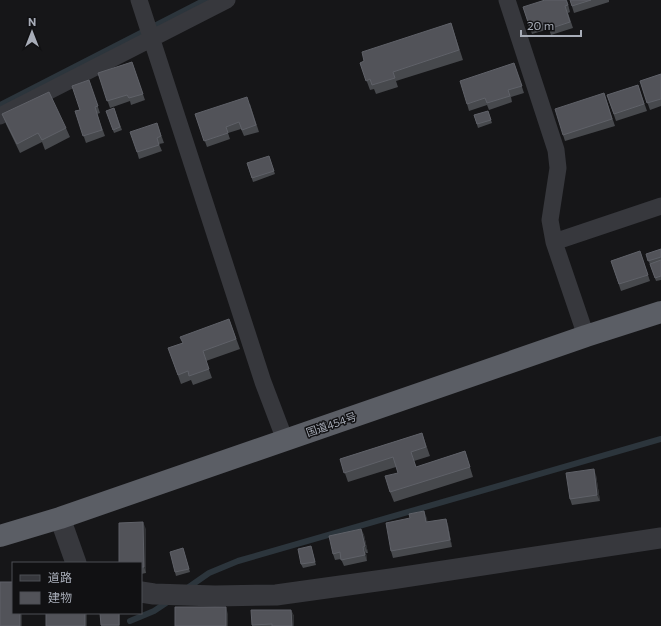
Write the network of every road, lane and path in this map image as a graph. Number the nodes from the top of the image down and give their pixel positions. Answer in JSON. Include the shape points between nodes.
{"nodes":[{"id":1,"x":139,"y":0,"type":"edge"},
{"id":2,"x":227,"y":0,"type":"edge"},
{"id":3,"x":507,"y":0,"type":"edge"},
{"id":4,"x":151,"y":39,"type":"junction"},
{"id":5,"x":0,"y":116,"type":"edge"},
{"id":6,"x":661,"y":206,"type":"edge"},
{"id":7,"x":554,"y":242,"type":"junction"},
{"id":8,"x":661,"y":312,"type":"edge"},
{"id":9,"x":586,"y":336,"type":"junction"},
{"id":10,"x":285,"y":440,"type":"junction"},
{"id":11,"x":60,"y":518,"type":"junction"},
{"id":12,"x":0,"y":536,"type":"edge"},
{"id":13,"x":661,"y":538,"type":"edge"},
{"id":14,"x":76,"y":562,"type":"edge"},
{"id":15,"x":142,"y":592,"type":"edge"}],
"edges":[{"from":1,"to":4,"type":"street"},
{"from":2,"to":4,"type":"street"},
{"from":3,"to":7,"type":"street","via":[[556,150],[558,168],[550,220]]},
{"from":4,"to":5,"type":"street"},
{"from":4,"to":10,"type":"street"},
{"from":6,"to":7,"type":"street"},
{"from":7,"to":9,"type":"street"},
{"from":8,"to":9,"type":"highway","name":"国道454号"},
{"from":9,"to":10,"type":"highway","name":"国道454号"},
{"from":10,"to":11,"type":"highway","name":"国道454号"},
{"from":11,"to":12,"type":"highway","name":"国道454号"},
{"from":11,"to":14,"type":"street"},
{"from":13,"to":15,"type":"street","via":[[276,595],[215,596]]}]}
